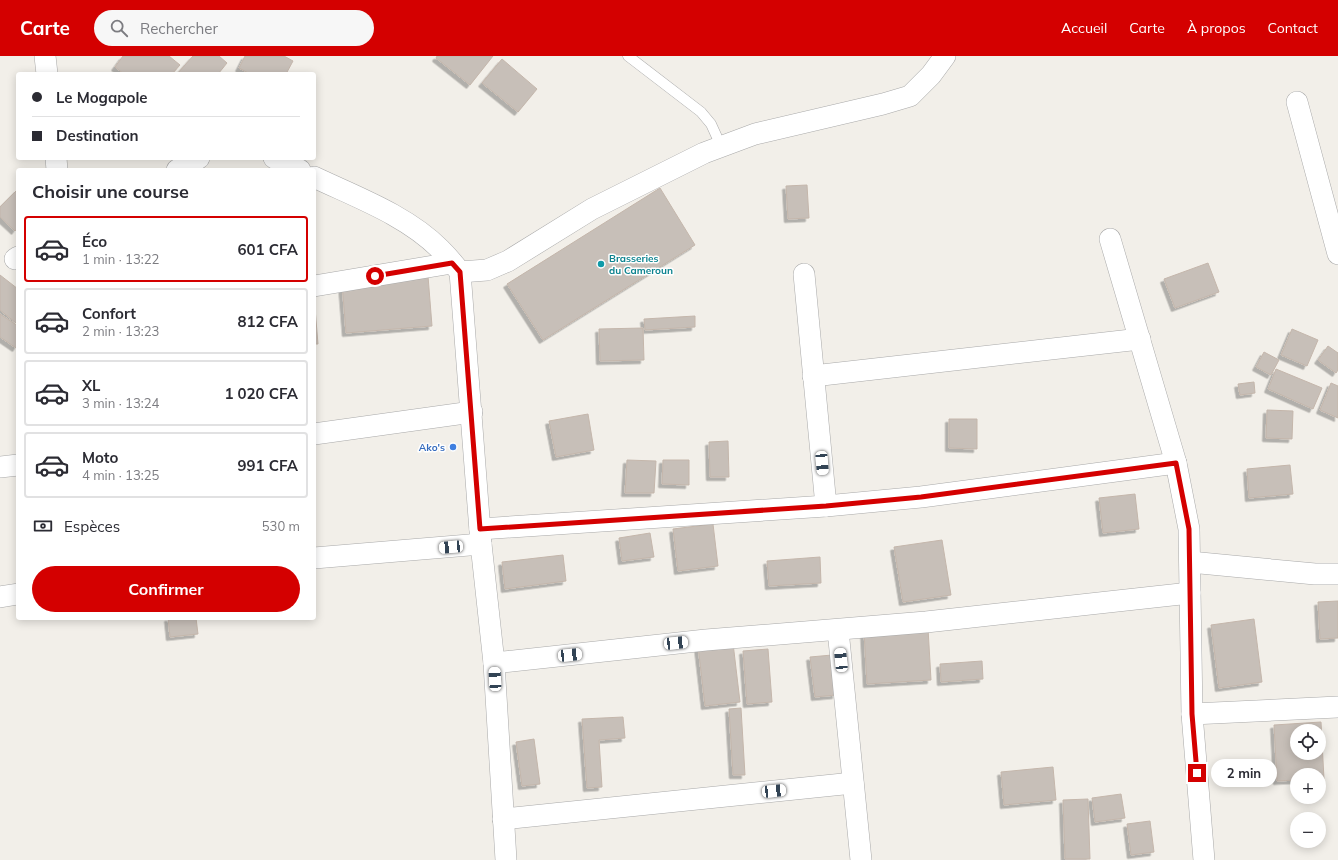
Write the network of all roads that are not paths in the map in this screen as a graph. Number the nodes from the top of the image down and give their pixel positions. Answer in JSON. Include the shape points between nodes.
{"nodes":[{"id":1,"x":45,"y":56,"type":"edge"},
{"id":2,"x":628,"y":56,"type":"edge"},
{"id":3,"x":945,"y":56,"type":"edge"},
{"id":4,"x":46,"y":72,"type":"edge"},
{"id":5,"x":1297,"y":102,"type":"dead end"},
{"id":6,"x":721,"y":146,"type":"junction"},
{"id":7,"x":195,"y":160,"type":"edge"},
{"id":8,"x":278,"y":160,"type":"edge"},
{"id":9,"x":181,"y":168,"type":"edge"},
{"id":10,"x":296,"y":168,"type":"edge"},
{"id":11,"x":316,"y":178,"type":"edge"},
{"id":12,"x":1110,"y":239,"type":"dead end"},
{"id":13,"x":1338,"y":254,"type":"edge"},
{"id":14,"x":456,"y":267,"type":"junction"},
{"id":15,"x":804,"y":274,"type":"dead end"},
{"id":16,"x":316,"y":286,"type":"edge"},
{"id":17,"x":1140,"y":339,"type":"junction"},
{"id":18,"x":814,"y":376,"type":"junction"},
{"id":19,"x":472,"y":412,"type":"junction"},
{"id":20,"x":316,"y":434,"type":"edge"},
{"id":21,"x":1176,"y":463,"type":"junction"},
{"id":22,"x":16,"y":465,"type":"edge"},
{"id":23,"x":0,"y":467,"type":"edge"},
{"id":24,"x":826,"y":506,"type":"junction"},
{"id":25,"x":481,"y":537,"type":"junction"},
{"id":26,"x":316,"y":558,"type":"edge"},
{"id":27,"x":1190,"y":562,"type":"junction"},
{"id":28,"x":1338,"y":574,"type":"edge"},
{"id":29,"x":1190,"y":593,"type":"junction"},
{"id":30,"x":16,"y":594,"type":"edge"},
{"id":31,"x":0,"y":597,"type":"edge"},
{"id":32,"x":838,"y":630,"type":"junction"},
{"id":33,"x":494,"y":663,"type":"junction"},
{"id":34,"x":1338,"y":707,"type":"edge"},
{"id":35,"x":1192,"y":714,"type":"junction"},
{"id":36,"x":853,"y":783,"type":"junction"},
{"id":37,"x":504,"y":819,"type":"junction"},
{"id":38,"x":506,"y":860,"type":"edge"},
{"id":39,"x":861,"y":860,"type":"edge"},
{"id":40,"x":1204,"y":860,"type":"edge"}],
"edges":[{"from":1,"to":4,"type":"street"},
{"from":2,"to":6,"type":"lane","via":[[700,112],[711,124]]},
{"from":3,"to":6,"type":"street","via":[[910,96],[755,134]]},
{"from":5,"to":13,"type":"street"},
{"from":6,"to":14,"type":"street","via":[[592,209],[508,261],[487,270]]},
{"from":7,"to":9,"type":"street"},
{"from":8,"to":10,"type":"street"},
{"from":11,"to":14,"type":"street","via":[[369,202],[407,224],[440,248]]},
{"from":12,"to":17,"type":"street"},
{"from":14,"to":16,"type":"street"},
{"from":14,"to":19,"type":"street"},
{"from":15,"to":18,"type":"street"},
{"from":17,"to":18,"type":"street"},
{"from":17,"to":21,"type":"street"},
{"from":18,"to":24,"type":"street"},
{"from":19,"to":20,"type":"street"},
{"from":19,"to":25,"type":"street"},
{"from":21,"to":24,"type":"street","via":[[921,497]]},
{"from":21,"to":27,"type":"street","via":[[1189,529]]},
{"from":22,"to":23,"type":"street"},
{"from":24,"to":25,"type":"street"},
{"from":25,"to":26,"type":"street"},
{"from":25,"to":33,"type":"street"},
{"from":27,"to":28,"type":"street"},
{"from":27,"to":29,"type":"street"},
{"from":29,"to":32,"type":"street"},
{"from":29,"to":35,"type":"street"},
{"from":30,"to":31,"type":"street"},
{"from":32,"to":33,"type":"street","via":[[706,640]]},
{"from":32,"to":36,"type":"street"},
{"from":33,"to":37,"type":"street"},
{"from":34,"to":35,"type":"street"},
{"from":35,"to":40,"type":"street"},
{"from":36,"to":37,"type":"street"},
{"from":36,"to":39,"type":"street"},
{"from":37,"to":38,"type":"street"}]}
